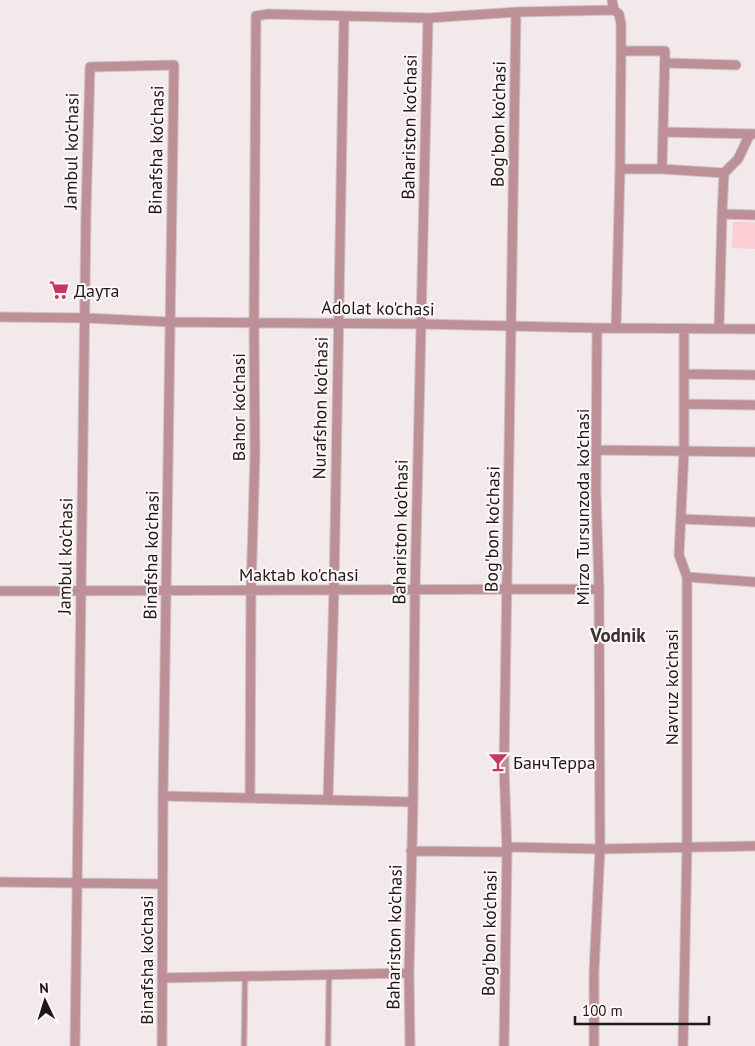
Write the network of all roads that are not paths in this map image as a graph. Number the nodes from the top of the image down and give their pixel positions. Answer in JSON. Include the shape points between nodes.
{"nodes":[{"id":1,"x":612,"y":0,"type":"edge"},
{"id":2,"x":614,"y":10,"type":"junction"},
{"id":3,"x":516,"y":12,"type":"junction"},
{"id":4,"x":344,"y":17,"type":"junction"},
{"id":5,"x":428,"y":18,"type":"junction"},
{"id":6,"x":621,"y":51,"type":"junction"},
{"id":7,"x":665,"y":63,"type":"junction"},
{"id":8,"x":174,"y":65,"type":"joint"},
{"id":9,"x":736,"y":65,"type":"dead end"},
{"id":10,"x":663,"y":132,"type":"junction"},
{"id":11,"x":752,"y":134,"type":"edge"},
{"id":12,"x":620,"y":169,"type":"junction"},
{"id":13,"x":662,"y":169,"type":"junction"},
{"id":14,"x":724,"y":173,"type":"junction"},
{"id":15,"x":722,"y":214,"type":"junction"},
{"id":16,"x":755,"y":215,"type":"edge"},
{"id":17,"x":0,"y":317,"type":"edge"},
{"id":18,"x":85,"y":318,"type":"junction"},
{"id":19,"x":170,"y":322,"type":"junction"},
{"id":20,"x":254,"y":322,"type":"junction"},
{"id":21,"x":338,"y":323,"type":"junction"},
{"id":22,"x":422,"y":324,"type":"junction"},
{"id":23,"x":512,"y":327,"type":"junction"},
{"id":24,"x":598,"y":328,"type":"junction"},
{"id":25,"x":616,"y":328,"type":"junction"},
{"id":26,"x":720,"y":328,"type":"junction"},
{"id":27,"x":684,"y":329,"type":"junction"},
{"id":28,"x":755,"y":329,"type":"edge"},
{"id":29,"x":684,"y":374,"type":"junction"},
{"id":30,"x":755,"y":375,"type":"edge"},
{"id":31,"x":684,"y":404,"type":"junction"},
{"id":32,"x":755,"y":405,"type":"edge"},
{"id":33,"x":597,"y":450,"type":"junction"},
{"id":34,"x":684,"y":451,"type":"junction"},
{"id":35,"x":755,"y":452,"type":"edge"},
{"id":36,"x":681,"y":519,"type":"junction"},
{"id":37,"x":755,"y":522,"type":"edge"},
{"id":38,"x":687,"y":577,"type":"junction"},
{"id":39,"x":755,"y":582,"type":"edge"},
{"id":40,"x":508,"y":589,"type":"junction"},
{"id":41,"x":599,"y":589,"type":"junction"},
{"id":42,"x":81,"y":590,"type":"junction"},
{"id":43,"x":166,"y":590,"type":"junction"},
{"id":44,"x":251,"y":590,"type":"junction"},
{"id":45,"x":334,"y":590,"type":"junction"},
{"id":46,"x":415,"y":590,"type":"junction"},
{"id":47,"x":0,"y":591,"type":"edge"},
{"id":48,"x":163,"y":796,"type":"junction"},
{"id":49,"x":250,"y":798,"type":"junction"},
{"id":50,"x":328,"y":800,"type":"junction"},
{"id":51,"x":413,"y":802,"type":"junction"},
{"id":52,"x":755,"y":846,"type":"edge"},
{"id":53,"x":687,"y":847,"type":"junction"},
{"id":54,"x":600,"y":849,"type":"junction"},
{"id":55,"x":507,"y":850,"type":"junction"},
{"id":56,"x":412,"y":851,"type":"junction"},
{"id":57,"x":0,"y":882,"type":"edge"},
{"id":58,"x":77,"y":883,"type":"junction"},
{"id":59,"x":162,"y":884,"type":"junction"},
{"id":60,"x":409,"y":973,"type":"junction"},
{"id":61,"x":329,"y":974,"type":"junction"},
{"id":62,"x":245,"y":976,"type":"junction"},
{"id":63,"x":162,"y":978,"type":"junction"},
{"id":64,"x":75,"y":1046,"type":"edge"},
{"id":65,"x":162,"y":1046,"type":"edge"},
{"id":66,"x":244,"y":1046,"type":"edge"},
{"id":67,"x":328,"y":1046,"type":"edge"},
{"id":68,"x":410,"y":1046,"type":"edge"},
{"id":69,"x":504,"y":1046,"type":"edge"},
{"id":70,"x":594,"y":1046,"type":"edge"},
{"id":71,"x":683,"y":1046,"type":"edge"}],
"edges":[{"from":1,"to":2,"type":"street"},
{"from":2,"to":3,"type":"street"},
{"from":2,"to":6,"type":"street","via":[[619,14],[621,24]]},
{"from":3,"to":5,"type":"street"},
{"from":3,"to":23,"type":"street","name":"Bog'bon ko'chasi"},
{"from":4,"to":5,"type":"street"},
{"from":4,"to":20,"type":"street","name":"Bahor ko'chasi","via":[[256,16]]},
{"from":4,"to":21,"type":"street","name":"Nurafshon ko'chasi"},
{"from":5,"to":22,"type":"street","name":"Bahariston ko'chasi"},
{"from":6,"to":7,"type":"street","via":[[665,51]]},
{"from":6,"to":12,"type":"street"},
{"from":7,"to":9,"type":"street"},
{"from":7,"to":10,"type":"street"},
{"from":8,"to":18,"type":"street","name":"Jambul ko'chasi","via":[[90,67]]},
{"from":8,"to":19,"type":"street","name":"Binafsha ko'chasi"},
{"from":10,"to":11,"type":"street"},
{"from":10,"to":13,"type":"street"},
{"from":11,"to":14,"type":"street","via":[[738,159]]},
{"from":12,"to":13,"type":"street"},
{"from":12,"to":25,"type":"street"},
{"from":13,"to":14,"type":"street"},
{"from":14,"to":15,"type":"street"},
{"from":15,"to":16,"type":"street"},
{"from":15,"to":26,"type":"street"},
{"from":17,"to":18,"type":"street","name":"Adolat ko'chasi"},
{"from":18,"to":19,"type":"street","name":"Adolat ko'chasi"},
{"from":18,"to":42,"type":"street","name":"Jambul ko'chasi"},
{"from":19,"to":20,"type":"street","name":"Adolat ko'chasi"},
{"from":19,"to":43,"type":"street","name":"Binafsha ko'chasi"},
{"from":20,"to":21,"type":"street","name":"Adolat ko'chasi"},
{"from":20,"to":44,"type":"street","name":"Bahor ko'chasi"},
{"from":21,"to":22,"type":"street","name":"Adolat ko'chasi"},
{"from":21,"to":45,"type":"street","name":"Nurafshon ko'chasi"},
{"from":22,"to":23,"type":"street","name":"Adolat ko'chasi"},
{"from":22,"to":46,"type":"street","name":"Bahariston ko'chasi"},
{"from":23,"to":24,"type":"street","name":"Adolat ko'chasi"},
{"from":23,"to":40,"type":"street","name":"Bog'bon ko'chasi"},
{"from":24,"to":25,"type":"street","name":"Adolat ko'chasi"},
{"from":24,"to":33,"type":"street","name":"Mirzo Tursunzoda ko'chasi"},
{"from":25,"to":27,"type":"street","name":"Adolat ko'chasi"},
{"from":26,"to":27,"type":"street","name":"Adolat ko'chasi"},
{"from":26,"to":28,"type":"street","name":"Adolat ko'chasi"},
{"from":27,"to":29,"type":"street","name":"Navruz ko'chasi"},
{"from":29,"to":30,"type":"street"},
{"from":29,"to":31,"type":"street","name":"Navruz ko'chasi"},
{"from":31,"to":32,"type":"street"},
{"from":31,"to":34,"type":"street","name":"Navruz ko'chasi"},
{"from":33,"to":34,"type":"street"},
{"from":33,"to":41,"type":"street","name":"Mirzo Tursunzoda ko'chasi"},
{"from":34,"to":35,"type":"street"},
{"from":34,"to":36,"type":"street","name":"Navruz ko'chasi"},
{"from":36,"to":37,"type":"street"},
{"from":36,"to":38,"type":"street","name":"Navruz ko'chasi","via":[[679,555]]},
{"from":38,"to":39,"type":"street"},
{"from":38,"to":53,"type":"street","name":"Navruz ko'chasi"},
{"from":40,"to":41,"type":"street","name":"Maktab ko'chasi"},
{"from":40,"to":46,"type":"street","name":"Maktab ko'chasi"},
{"from":40,"to":55,"type":"street","name":"Bog'bon ko'chasi","via":[[504,764]]},
{"from":41,"to":54,"type":"street","name":"Mirzo Tursunzoda ko'chasi"},
{"from":42,"to":43,"type":"street","name":"Maktab ko'chasi"},
{"from":42,"to":47,"type":"street","name":"Maktab ko'chasi"},
{"from":42,"to":58,"type":"street","name":"Jambul ko'chasi"},
{"from":43,"to":44,"type":"street","name":"Maktab ko'chasi"},
{"from":43,"to":48,"type":"street","name":"Binafsha ko'chasi"},
{"from":44,"to":45,"type":"street","name":"Maktab ko'chasi"},
{"from":44,"to":49,"type":"street","name":"Bahor ko'chasi"},
{"from":45,"to":46,"type":"street","name":"Maktab ko'chasi"},
{"from":45,"to":50,"type":"street","name":"Nurafshon ko'chasi"},
{"from":46,"to":51,"type":"street","name":"Bahariston ko'chasi"},
{"from":48,"to":49,"type":"street"},
{"from":48,"to":59,"type":"street","name":"Binafsha ko'chasi"},
{"from":49,"to":50,"type":"street"},
{"from":50,"to":51,"type":"street"},
{"from":51,"to":56,"type":"street","name":"Bahariston ko'chasi"},
{"from":52,"to":53,"type":"street"},
{"from":53,"to":54,"type":"street"},
{"from":53,"to":71,"type":"street","name":"Navruz ko'chasi"},
{"from":54,"to":55,"type":"street"},
{"from":54,"to":70,"type":"street","name":"Mirzo Tursunzoda ko'chasi"},
{"from":55,"to":56,"type":"street"},
{"from":55,"to":69,"type":"street","name":"Bog'bon ko'chasi"},
{"from":56,"to":60,"type":"street","name":"Bahariston ko'chasi"},
{"from":57,"to":58,"type":"street"},
{"from":58,"to":59,"type":"street"},
{"from":58,"to":64,"type":"street","name":"Jambul ko'chasi"},
{"from":59,"to":63,"type":"street","name":"Binafsha ko'chasi"},
{"from":60,"to":61,"type":"street"},
{"from":60,"to":68,"type":"street","name":"Bahariston ko'chasi"},
{"from":61,"to":62,"type":"street"},
{"from":61,"to":67,"type":"lane"},
{"from":62,"to":63,"type":"street"},
{"from":62,"to":66,"type":"lane"},
{"from":63,"to":65,"type":"street","name":"Binafsha ko'chasi"}]}
